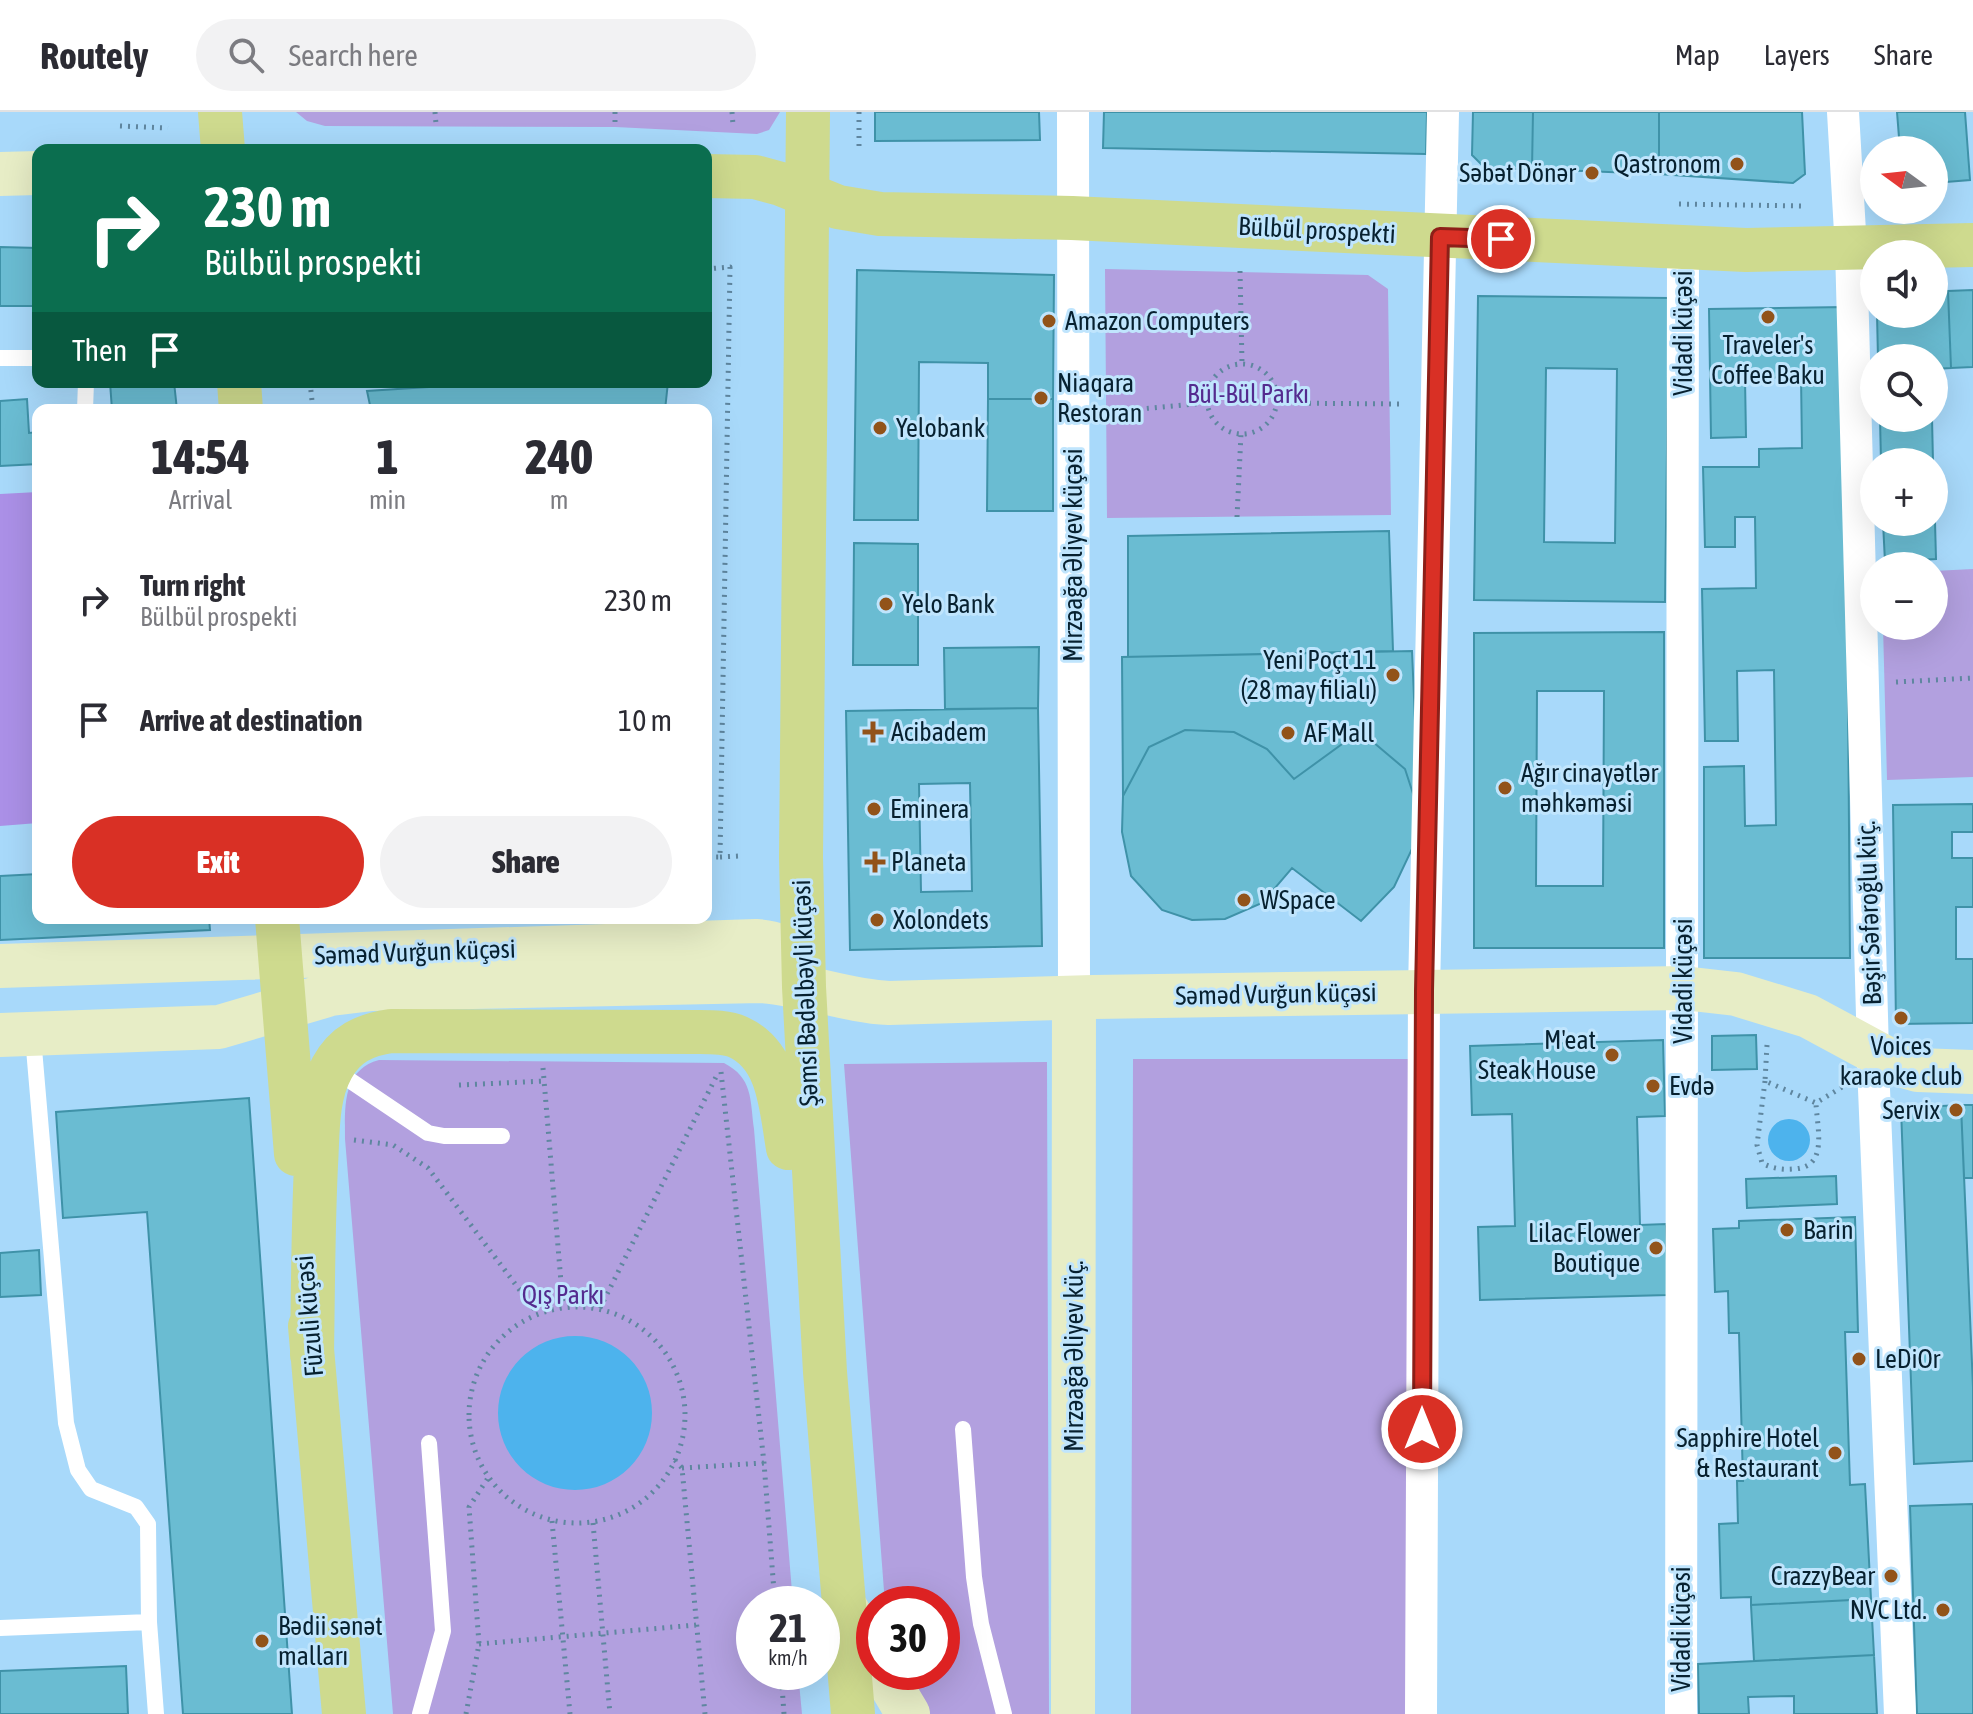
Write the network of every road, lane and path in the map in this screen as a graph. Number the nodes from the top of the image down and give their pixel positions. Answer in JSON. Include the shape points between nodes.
{"nodes":[{"id":1,"x":220,"y":112,"type":"edge"},
{"id":2,"x":435,"y":112,"type":"edge"},
{"id":3,"x":615,"y":112,"type":"edge"},
{"id":4,"x":732,"y":112,"type":"edge"},
{"id":5,"x":859,"y":112,"type":"edge"},
{"id":6,"x":1073,"y":112,"type":"edge"},
{"id":7,"x":1443,"y":112,"type":"edge"},
{"id":8,"x":1843,"y":112,"type":"edge"},
{"id":9,"x":808,"y":118,"type":"edge"},
{"id":10,"x":436,"y":124,"type":"dead end"},
{"id":11,"x":733,"y":125,"type":"dead end"},
{"id":12,"x":120,"y":126,"type":"dead end"},
{"id":13,"x":615,"y":127,"type":"dead end"},
{"id":14,"x":168,"y":128,"type":"dead end"},
{"id":15,"x":223,"y":144,"type":"edge"},
{"id":16,"x":859,"y":147,"type":"dead end"},
{"id":17,"x":32,"y":173,"type":"edge"},
{"id":18,"x":0,"y":174,"type":"edge"},
{"id":19,"x":719,"y":175,"type":"edge"},
{"id":20,"x":807,"y":194,"type":"junction"},
{"id":21,"x":1072,"y":218,"type":"junction"},
{"id":22,"x":1440,"y":237,"type":"junction"},
{"id":23,"x":1973,"y":245,"type":"edge"},
{"id":24,"x":1683,"y":248,"type":"junction"},
{"id":25,"x":1851,"y":249,"type":"junction"},
{"id":26,"x":712,"y":268,"type":"edge"},
{"id":27,"x":1240,"y":271,"type":"dead end"},
{"id":28,"x":0,"y":358,"type":"edge"},
{"id":29,"x":32,"y":358,"type":"edge"},
{"id":30,"x":1242,"y":363,"type":"junction"},
{"id":31,"x":1206,"y":403,"type":"junction"},
{"id":32,"x":1277,"y":403,"type":"junction"},
{"id":33,"x":1435,"y":404,"type":"junction"},
{"id":34,"x":1098,"y":413,"type":"dead end"},
{"id":35,"x":1241,"y":434,"type":"junction"},
{"id":36,"x":1237,"y":517,"type":"dead end"},
{"id":37,"x":1973,"y":678,"type":"edge"},
{"id":38,"x":1863,"y":684,"type":"junction"},
{"id":39,"x":739,"y":856,"type":"dead end"},
{"id":40,"x":712,"y":857,"type":"edge"},
{"id":41,"x":720,"y":857,"type":"junction"},
{"id":42,"x":279,"y":937,"type":"edge"},
{"id":43,"x":0,"y":966,"type":"edge"},
{"id":44,"x":804,"y":987,"type":"junction"},
{"id":45,"x":1683,"y":988,"type":"junction"},
{"id":46,"x":1424,"y":991,"type":"junction"},
{"id":47,"x":1074,"y":998,"type":"junction"},
{"id":48,"x":284,"y":1008,"type":"junction"},
{"id":49,"x":16,"y":1034,"type":"edge"},
{"id":50,"x":1767,"y":1041,"type":"dead end"},
{"id":51,"x":543,"y":1064,"type":"junction"},
{"id":52,"x":528,"y":1068,"type":"dead end"},
{"id":53,"x":558,"y":1068,"type":"dead end"},
{"id":54,"x":706,"y":1068,"type":"dead end"},
{"id":55,"x":720,"y":1068,"type":"junction"},
{"id":56,"x":735,"y":1068,"type":"dead end"},
{"id":57,"x":331,"y":1069,"type":"junction"},
{"id":58,"x":1860,"y":1070,"type":"junction"},
{"id":59,"x":1973,"y":1072,"type":"edge"},
{"id":60,"x":545,"y":1081,"type":"junction"},
{"id":61,"x":1765,"y":1081,"type":"junction"},
{"id":62,"x":459,"y":1085,"type":"dead end"},
{"id":63,"x":1816,"y":1103,"type":"junction"},
{"id":64,"x":502,"y":1136,"type":"dead end"},
{"id":65,"x":345,"y":1139,"type":"dead end"},
{"id":66,"x":563,"y":1306,"type":"junction"},
{"id":67,"x":600,"y":1308,"type":"junction"},
{"id":68,"x":537,"y":1313,"type":"junction"},
{"id":69,"x":312,"y":1355,"type":"junction"},
{"id":70,"x":825,"y":1372,"type":"junction"},
{"id":71,"x":963,"y":1429,"type":"dead end"},
{"id":72,"x":429,"y":1443,"type":"dead end"},
{"id":73,"x":675,"y":1460,"type":"junction"},
{"id":74,"x":764,"y":1463,"type":"junction"},
{"id":75,"x":682,"y":1468,"type":"junction"},
{"id":76,"x":488,"y":1478,"type":"junction"},
{"id":77,"x":552,"y":1521,"type":"junction"},
{"id":78,"x":593,"y":1523,"type":"junction"},
{"id":79,"x":774,"y":1586,"type":"edge"},
{"id":80,"x":844,"y":1605,"type":"junction"},
{"id":81,"x":149,"y":1622,"type":"junction"},
{"id":82,"x":696,"y":1625,"type":"junction"},
{"id":83,"x":856,"y":1625,"type":"edge"},
{"id":84,"x":0,"y":1628,"type":"edge"},
{"id":85,"x":603,"y":1633,"type":"junction"},
{"id":86,"x":563,"y":1637,"type":"junction"},
{"id":87,"x":479,"y":1644,"type":"junction"},
{"id":88,"x":782,"y":1690,"type":"edge"},
{"id":89,"x":894,"y":1690,"type":"edge"},
{"id":90,"x":156,"y":1714,"type":"edge"},
{"id":91,"x":344,"y":1714,"type":"edge"},
{"id":92,"x":420,"y":1714,"type":"edge"},
{"id":93,"x":466,"y":1714,"type":"edge"},
{"id":94,"x":570,"y":1714,"type":"edge"},
{"id":95,"x":610,"y":1714,"type":"edge"},
{"id":96,"x":705,"y":1714,"type":"edge"},
{"id":97,"x":784,"y":1714,"type":"edge"},
{"id":98,"x":853,"y":1714,"type":"edge"},
{"id":99,"x":908,"y":1714,"type":"edge"},
{"id":100,"x":1004,"y":1714,"type":"edge"},
{"id":101,"x":1073,"y":1714,"type":"edge"},
{"id":102,"x":1421,"y":1714,"type":"edge"},
{"id":103,"x":1681,"y":1714,"type":"edge"},
{"id":104,"x":1900,"y":1714,"type":"edge"}],
"edges":[{"from":1,"to":15,"type":"main road"},
{"from":2,"to":10,"type":"path"},
{"from":3,"to":13,"type":"path"},
{"from":4,"to":11,"type":"path"},
{"from":5,"to":16,"type":"path"},
{"from":6,"to":21,"type":"street","name":"Mirzəağa Əliyev küçəsi"},
{"from":7,"to":22,"type":"street"},
{"from":8,"to":25,"type":"street","name":"Bəşir Səfəroğlu küç."},
{"from":9,"to":20,"type":"main road","name":"Şəmsi Bədəlbəyli küçəsi"},
{"from":12,"to":14,"type":"path"},
{"from":17,"to":18,"type":"main road"},
{"from":19,"to":20,"type":"main road","name":"Bülbül prospekti","via":[[770,181]]},
{"from":20,"to":21,"type":"main road","name":"Bülbül prospekti","via":[[853,211],[880,214]]},
{"from":20,"to":44,"type":"main road","name":"Şəmsi Bədəlbəyli küçəsi"},
{"from":21,"to":22,"type":"main road","name":"Bülbül prospekti"},
{"from":21,"to":47,"type":"street","name":"Mirzəağa Əliyev küçəsi"},
{"from":22,"to":24,"type":"main road","name":"Bülbül prospekti"},
{"from":22,"to":33,"type":"street"},
{"from":23,"to":25,"type":"main road","name":"Bülbül prospekti"},
{"from":24,"to":25,"type":"main road","name":"Bülbül prospekti"},
{"from":24,"to":45,"type":"street","name":"Vidadi küçəsi"},
{"from":25,"to":38,"type":"street","name":"Bəşir Səfəroğlu küç."},
{"from":26,"to":41,"type":"path","via":[[730,267]]},
{"from":27,"to":30,"type":"path"},
{"from":28,"to":29,"type":"lane"},
{"from":30,"to":31,"type":"path","via":[[1215,375]]},
{"from":30,"to":32,"type":"path","via":[[1268,375]]},
{"from":31,"to":34,"type":"path"},
{"from":31,"to":35,"type":"path","via":[[1220,428]]},
{"from":32,"to":33,"type":"path"},
{"from":32,"to":35,"type":"path","via":[[1262,428]]},
{"from":33,"to":46,"type":"street"},
{"from":35,"to":36,"type":"path"},
{"from":37,"to":38,"type":"path"},
{"from":38,"to":58,"type":"street","name":"Bəşir Səfəroğlu küç."},
{"from":39,"to":41,"type":"path"},
{"from":40,"to":41,"type":"path"},
{"from":42,"to":43,"type":"main road","name":"Səməd Vurğun küçəsi"},
{"from":42,"to":44,"type":"main road","name":"Səməd Vurğun küçəsi","via":[[766,941],[789,952]]},
{"from":42,"to":48,"type":"main road","name":"Füzuli küçəsi"},
{"from":44,"to":47,"type":"main road","name":"Səməd Vurğun küçəsi","via":[[889,1003]]},
{"from":44,"to":48,"type":"main road","name":"Səməd Vurğun küçəsi","via":[[733,981],[372,989]]},
{"from":44,"to":70,"type":"main road","name":"Şəmsi Bədəlbəyli küçəsi"},
{"from":45,"to":46,"type":"main road","name":"Səməd Vurğun küçəsi"},
{"from":45,"to":58,"type":"main road","name":"Səməd Vurğun küçəsi","via":[[1768,1002],[1808,1016]]},
{"from":45,"to":103,"type":"street","name":"Vidadi küçəsi"},
{"from":46,"to":47,"type":"main road","name":"Səməd Vurğun küçəsi"},
{"from":46,"to":102,"type":"street"},
{"from":47,"to":101,"type":"main road","name":"Mirzəağa Əliyev küç."},
{"from":48,"to":49,"type":"main road","name":"Səməd Vurğun küçəsi","via":[[210,1028]]},
{"from":48,"to":69,"type":"main road","name":"Füzuli küçəsi"},
{"from":49,"to":81,"type":"lane","via":[[70,1445],[91,1489],[136,1507],[148,1524]]},
{"from":50,"to":61,"type":"path"},
{"from":51,"to":52,"type":"path"},
{"from":51,"to":53,"type":"path"},
{"from":51,"to":60,"type":"path"},
{"from":54,"to":55,"type":"path"},
{"from":55,"to":56,"type":"path"},
{"from":55,"to":67,"type":"path"},
{"from":55,"to":74,"type":"path"},
{"from":57,"to":64,"type":"lane","via":[[428,1133]]},
{"from":57,"to":69,"type":"main road","via":[[319,1119]]},
{"from":57,"to":70,"type":"main road","via":[[354,1042],[391,1031],[700,1032],[738,1037],[762,1056],[774,1076]]},
{"from":58,"to":59,"type":"main road","name":"Səməd Vurğun küçəsi","via":[[1897,1064]]},
{"from":58,"to":63,"type":"path"},
{"from":58,"to":104,"type":"street","name":"Bəşir Səfəroğlu küç."},
{"from":60,"to":62,"type":"path"},
{"from":60,"to":66,"type":"path"},
{"from":61,"to":63,"type":"path"},
{"from":61,"to":63,"type":"path","via":[[1757,1145],[1762,1163],[1770,1167],[1804,1169],[1813,1163],[1819,1153]]},
{"from":65,"to":68,"type":"path","via":[[393,1145],[428,1168]]},
{"from":66,"to":67,"type":"path"},
{"from":66,"to":68,"type":"path"},
{"from":67,"to":73,"type":"path","via":[[636,1323],[664,1349],[681,1384],[685,1423]]},
{"from":68,"to":76,"type":"path","via":[[504,1333],[480,1365],[469,1403],[471,1442]]},
{"from":69,"to":91,"type":"main road","name":"Füzuli küçəsi"},
{"from":70,"to":80,"type":"main road","name":"Şəmsi Bədəlbəyli küçəsi"},
{"from":71,"to":100,"type":"lane","via":[[974,1577]]},
{"from":72,"to":92,"type":"lane","via":[[443,1631]]},
{"from":73,"to":75,"type":"path"},
{"from":73,"to":78,"type":"path","via":[[642,1502]]},
{"from":74,"to":75,"type":"path"},
{"from":74,"to":79,"type":"path"},
{"from":75,"to":82,"type":"path"},
{"from":76,"to":77,"type":"path","via":[[516,1506]]},
{"from":76,"to":87,"type":"path","via":[[469,1507]]},
{"from":77,"to":78,"type":"path"},
{"from":77,"to":86,"type":"path"},
{"from":78,"to":85,"type":"path"},
{"from":80,"to":83,"type":"main road"},
{"from":80,"to":98,"type":"main road","name":"Şəmsi Bədəlbəyli küçəsi"},
{"from":81,"to":84,"type":"lane"},
{"from":81,"to":90,"type":"lane"},
{"from":82,"to":85,"type":"path"},
{"from":82,"to":96,"type":"path"},
{"from":85,"to":86,"type":"path"},
{"from":85,"to":95,"type":"path"},
{"from":86,"to":87,"type":"path"},
{"from":86,"to":94,"type":"path"},
{"from":87,"to":93,"type":"path"},
{"from":88,"to":97,"type":"path"},
{"from":89,"to":99,"type":"main road"}]}
